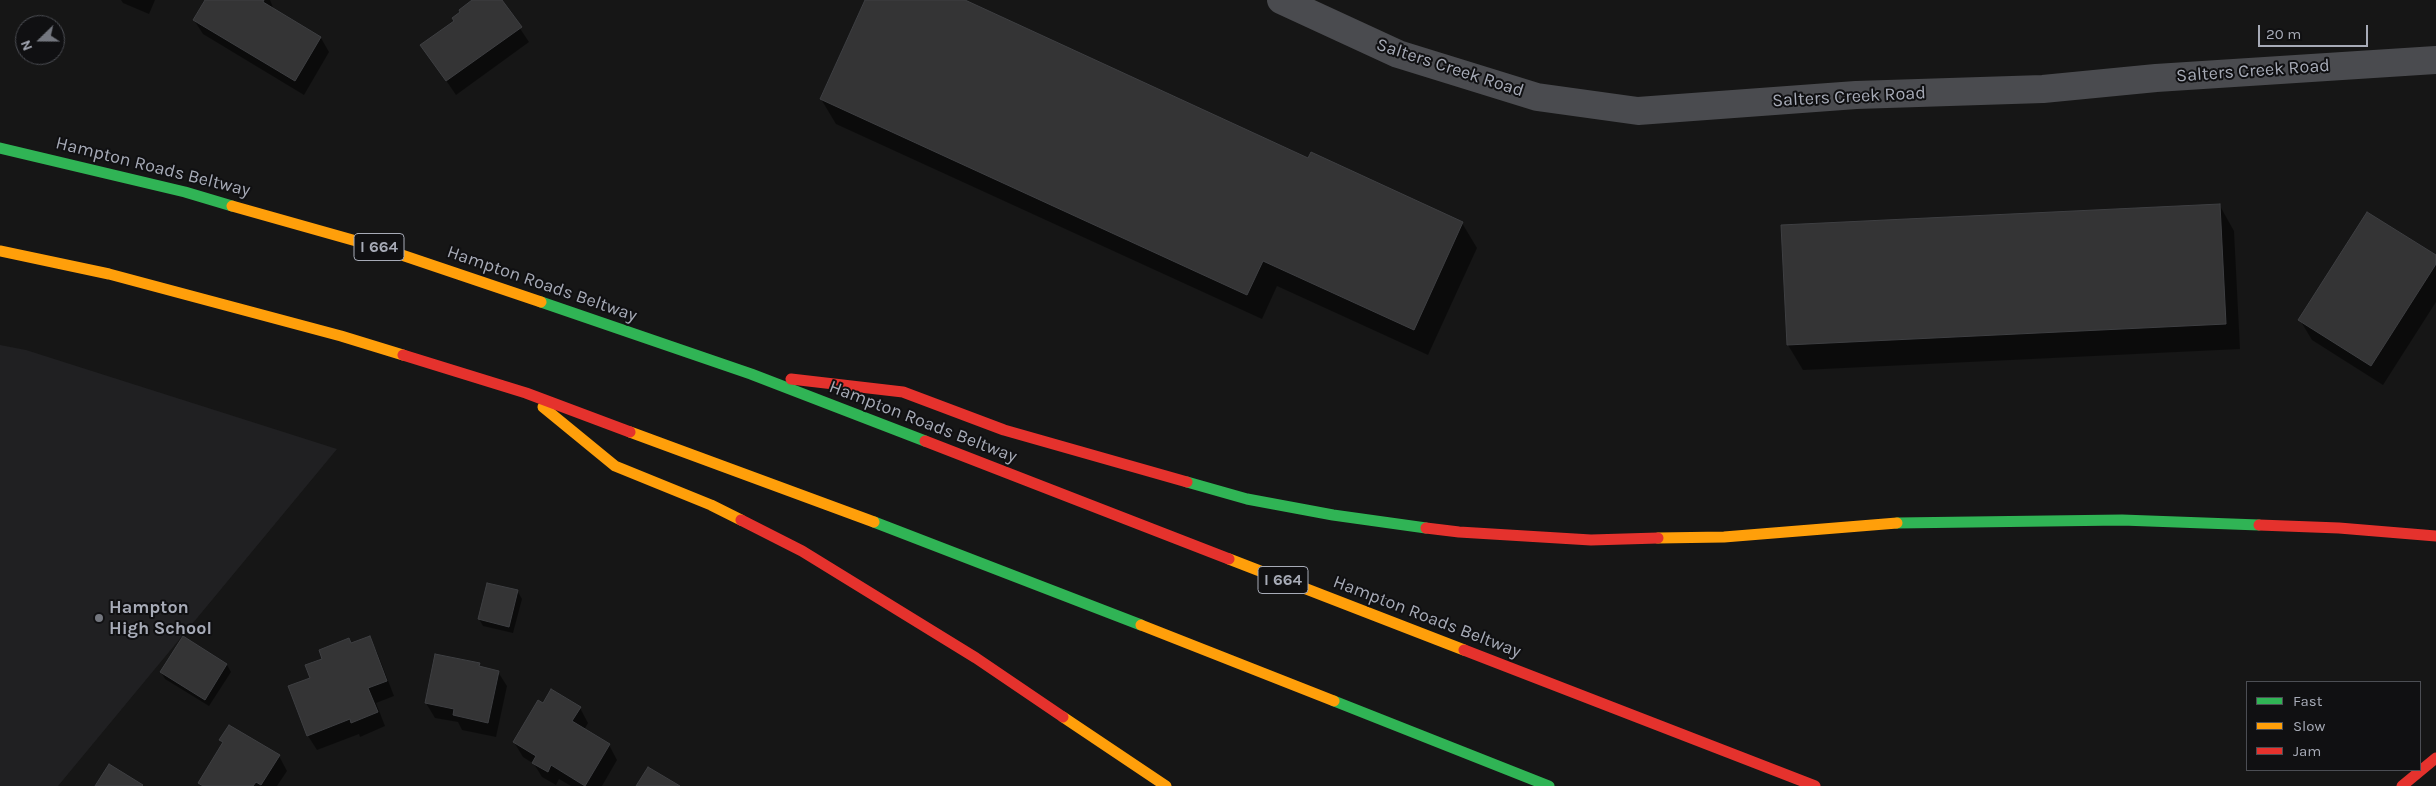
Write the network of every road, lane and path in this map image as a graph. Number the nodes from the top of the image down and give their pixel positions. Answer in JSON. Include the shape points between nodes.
{"nodes":[{"id":1,"x":1281,"y":0,"type":"edge"},
{"id":2,"x":2436,"y":60,"type":"edge"},
{"id":3,"x":0,"y":148,"type":"edge"},
{"id":4,"x":0,"y":251,"type":"edge"},
{"id":5,"x":751,"y":374,"type":"junction"},
{"id":6,"x":526,"y":394,"type":"junction"},
{"id":7,"x":2436,"y":536,"type":"edge"},
{"id":8,"x":2436,"y":758,"type":"edge"},
{"id":9,"x":2421,"y":770,"type":"edge"},
{"id":10,"x":2420,"y":771,"type":"edge"},
{"id":11,"x":1166,"y":786,"type":"edge"},
{"id":12,"x":1549,"y":786,"type":"edge"},
{"id":13,"x":1815,"y":786,"type":"edge"},
{"id":14,"x":2402,"y":786,"type":"edge"}],
"edges":[{"from":1,"to":2,"type":"street","name":"Salters Creek Road","via":[[1398,54],[1537,97],[1638,111],[1856,95],[2042,89],[2156,78]]},
{"from":3,"to":5,"type":"main road","name":"Hampton Roads Beltway","number":"I 664","via":[[186,192],[380,248]]},
{"from":4,"to":6,"type":"main road","via":[[109,274],[331,333]]},
{"from":5,"to":7,"type":"main road","via":[[903,392],[1004,430],[1247,499],[1333,515],[1459,532],[1591,540],[1724,537],[1908,522],[2122,520],[2339,528]]},
{"from":5,"to":13,"type":"main road","name":"Hampton Roads Beltway","number":"I 664"},
{"from":6,"to":11,"type":"main road","via":[[615,466],[711,505],[802,552],[976,658]]},
{"from":6,"to":12,"type":"main road","via":[[931,544]]},
{"from":8,"to":9,"type":"main road"},
{"from":10,"to":14,"type":"main road"}]}
